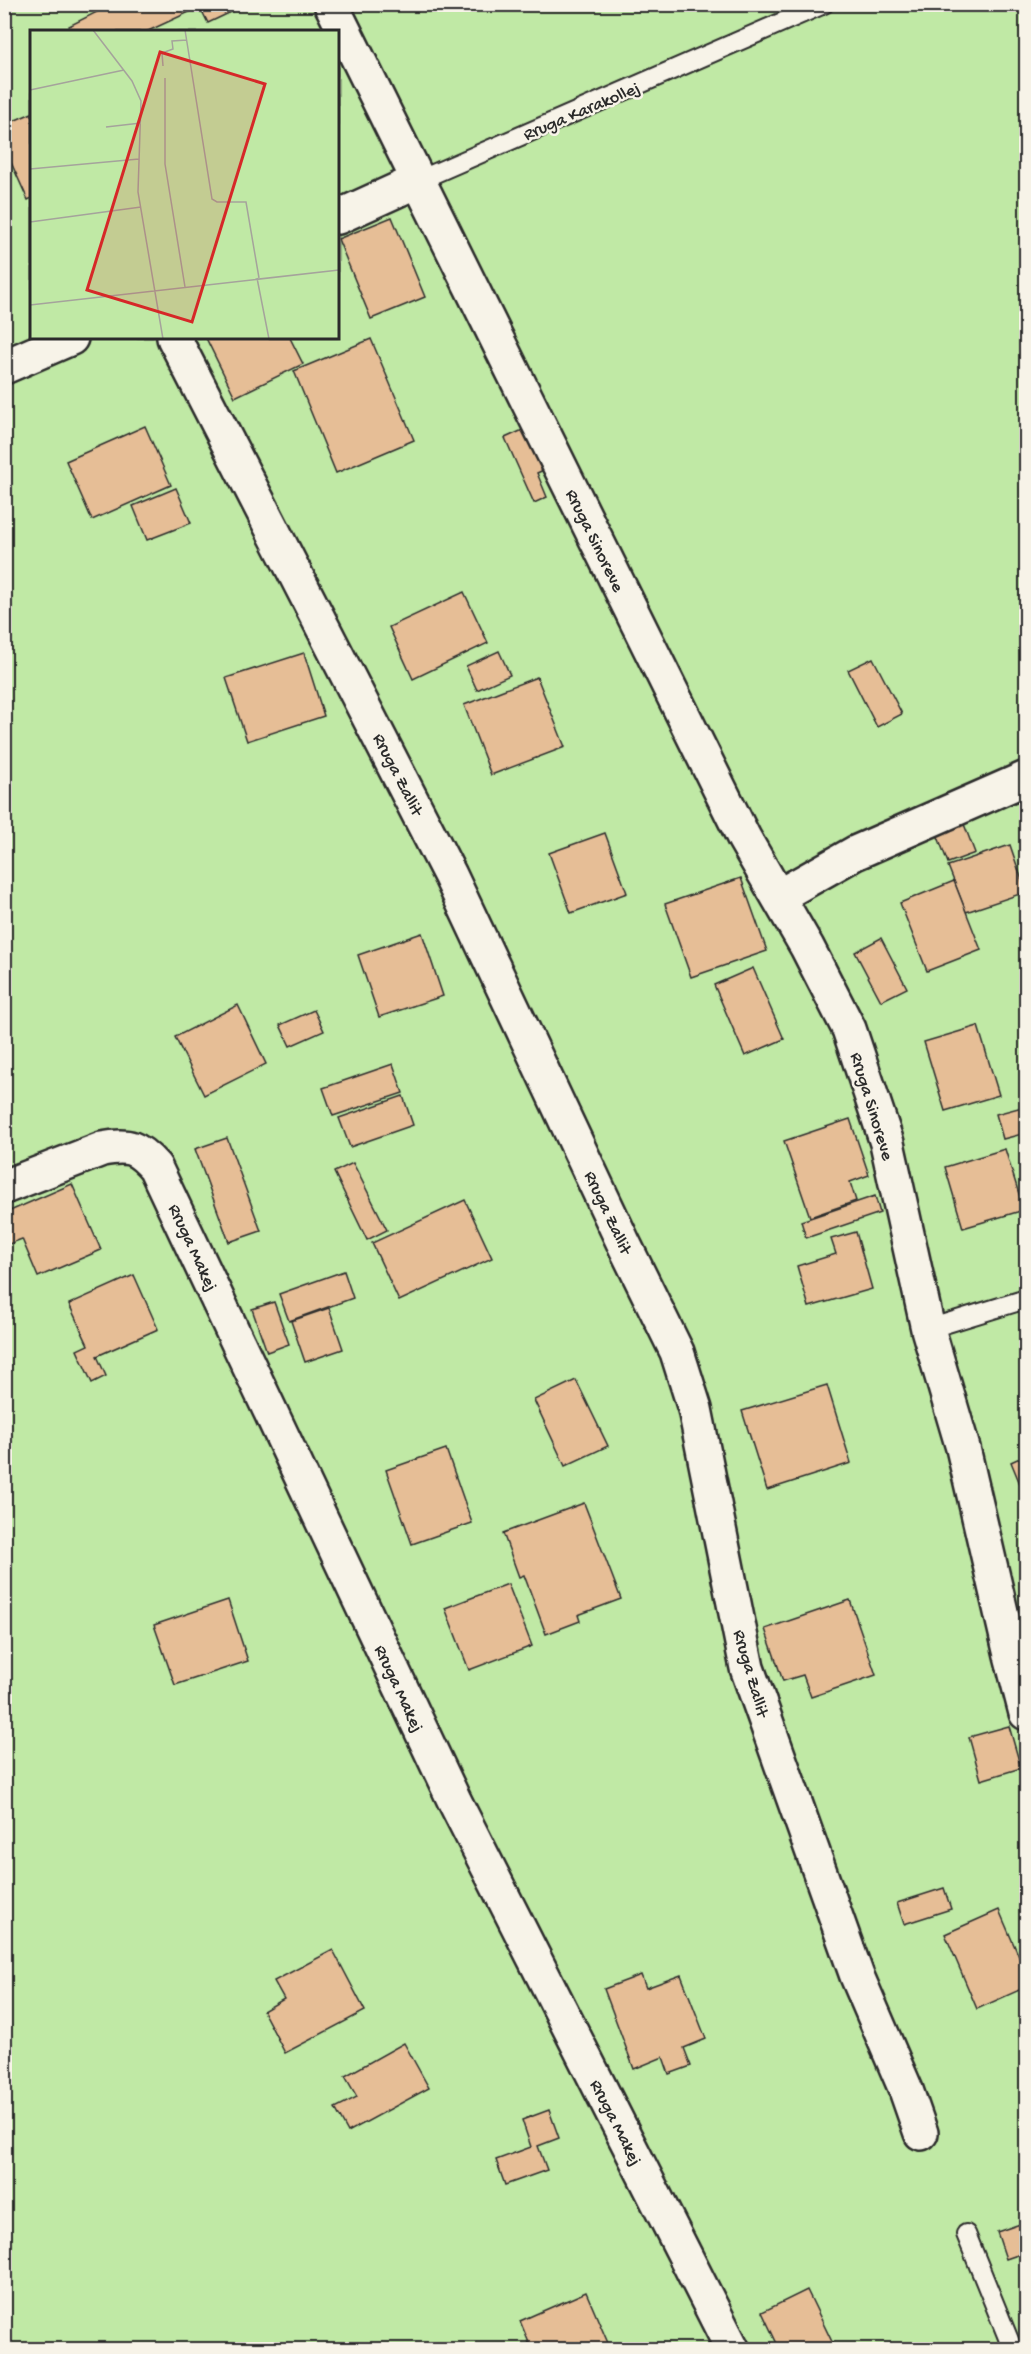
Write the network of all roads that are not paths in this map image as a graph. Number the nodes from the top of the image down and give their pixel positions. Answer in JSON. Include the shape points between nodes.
{"nodes":[{"id":1,"x":331,"y":4,"type":"edge"},
{"id":2,"x":824,"y":4,"type":"edge"},
{"id":3,"x":417,"y":181,"type":"junction"},
{"id":4,"x":339,"y":217,"type":"edge"},
{"id":5,"x":69,"y":339,"type":"edge"},
{"id":6,"x":175,"y":339,"type":"edge"},
{"id":7,"x":4,"y":368,"type":"edge"},
{"id":8,"x":1026,"y":778,"type":"edge"},
{"id":9,"x":779,"y":896,"type":"junction"},
{"id":10,"x":4,"y":1187,"type":"edge"},
{"id":11,"x":1026,"y":1299,"type":"edge"},
{"id":12,"x":928,"y":1329,"type":"junction"},
{"id":13,"x":1019,"y":1652,"type":"edge"},
{"id":14,"x":1026,"y":1713,"type":"edge"},
{"id":15,"x":921,"y":2133,"type":"dead end"},
{"id":16,"x":966,"y":2234,"type":"dead end"},
{"id":17,"x":732,"y":2349,"type":"edge"},
{"id":18,"x":1010,"y":2349,"type":"edge"}],
"edges":[{"from":1,"to":3,"type":"street","name":"Rruga Sinoreve"},
{"from":2,"to":3,"type":"lane","name":"Rruga Karakollej"},
{"from":3,"to":4,"type":"street","name":"Rruga Karakollej"},
{"from":3,"to":9,"type":"street","name":"Rruga Sinoreve","via":[[739,828]]},
{"from":5,"to":7,"type":"street"},
{"from":6,"to":15,"type":"street","name":"Rruga Zallit","via":[[450,875],[677,1352],[695,1409],[747,1668],[856,1976]]},
{"from":8,"to":9,"type":"street","via":[[855,853]]},
{"from":9,"to":12,"type":"street","name":"Rruga Sinoreve","via":[[849,1029],[887,1143]]},
{"from":10,"to":17,"type":"street","name":"Rruga Makej","via":[[119,1146],[144,1154],[155,1167],[454,1802]]},
{"from":11,"to":12,"type":"lane"},
{"from":12,"to":13,"type":"street","name":"Rruga Sinoreve"},
{"from":13,"to":14,"type":"street","name":"Rruga Sinoreve"},
{"from":16,"to":18,"type":"lane"}]}
